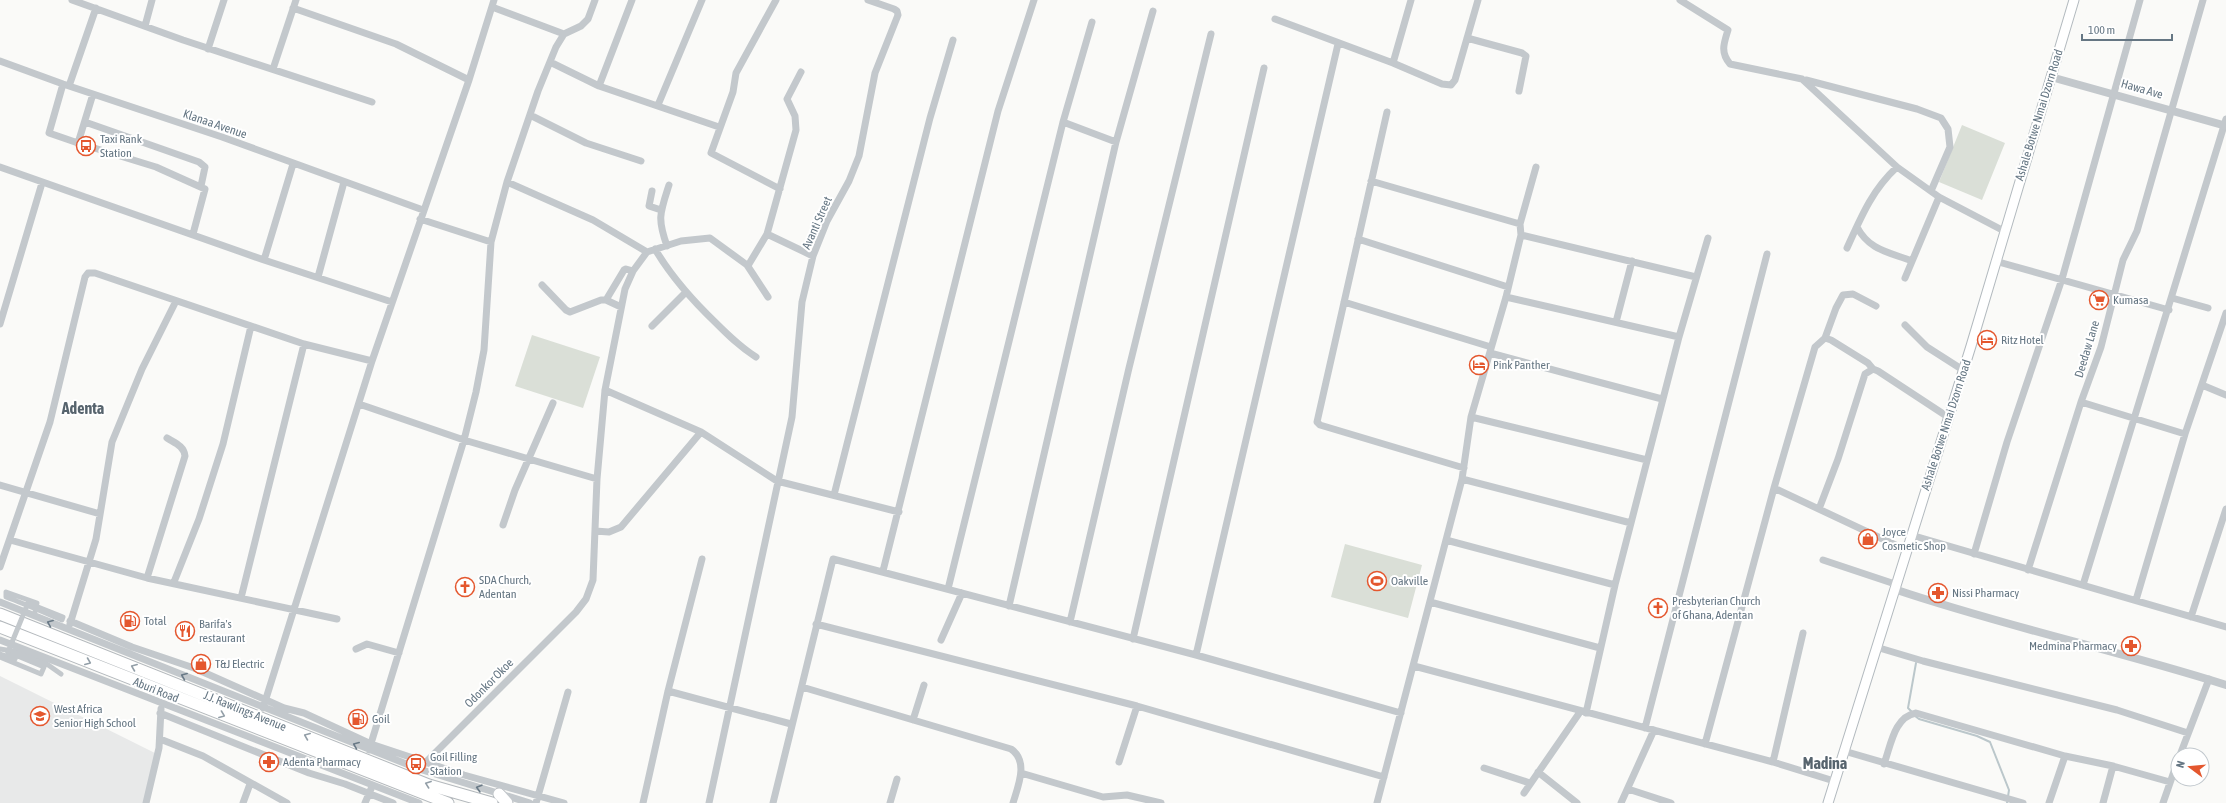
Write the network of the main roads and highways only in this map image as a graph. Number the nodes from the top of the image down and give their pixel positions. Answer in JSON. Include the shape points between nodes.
{"nodes":[{"id":1,"x":2074,"y":0,"type":"edge"},
{"id":2,"x":0,"y":614,"type":"edge"},
{"id":3,"x":0,"y":627,"type":"edge"},
{"id":4,"x":499,"y":794,"type":"road end"},
{"id":5,"x":448,"y":803,"type":"edge"},
{"id":6,"x":492,"y":803,"type":"edge"},
{"id":7,"x":507,"y":803,"type":"edge"},
{"id":8,"x":1829,"y":803,"type":"edge"}],
"edges":[{"from":1,"to":8,"type":"main road","name":"Ashale Botwe Nmai Dzorn Road"},
{"from":6,"to":2,"type":"highway","name":"J.J. Rawlings Avenue","one_way":true,"via":[[429,785],[240,704],[92,645]]},
{"from":3,"to":5,"type":"highway","name":"Aburi Road","one_way":true,"via":[[151,693]]},
{"from":4,"to":7,"type":"highway"}]}
